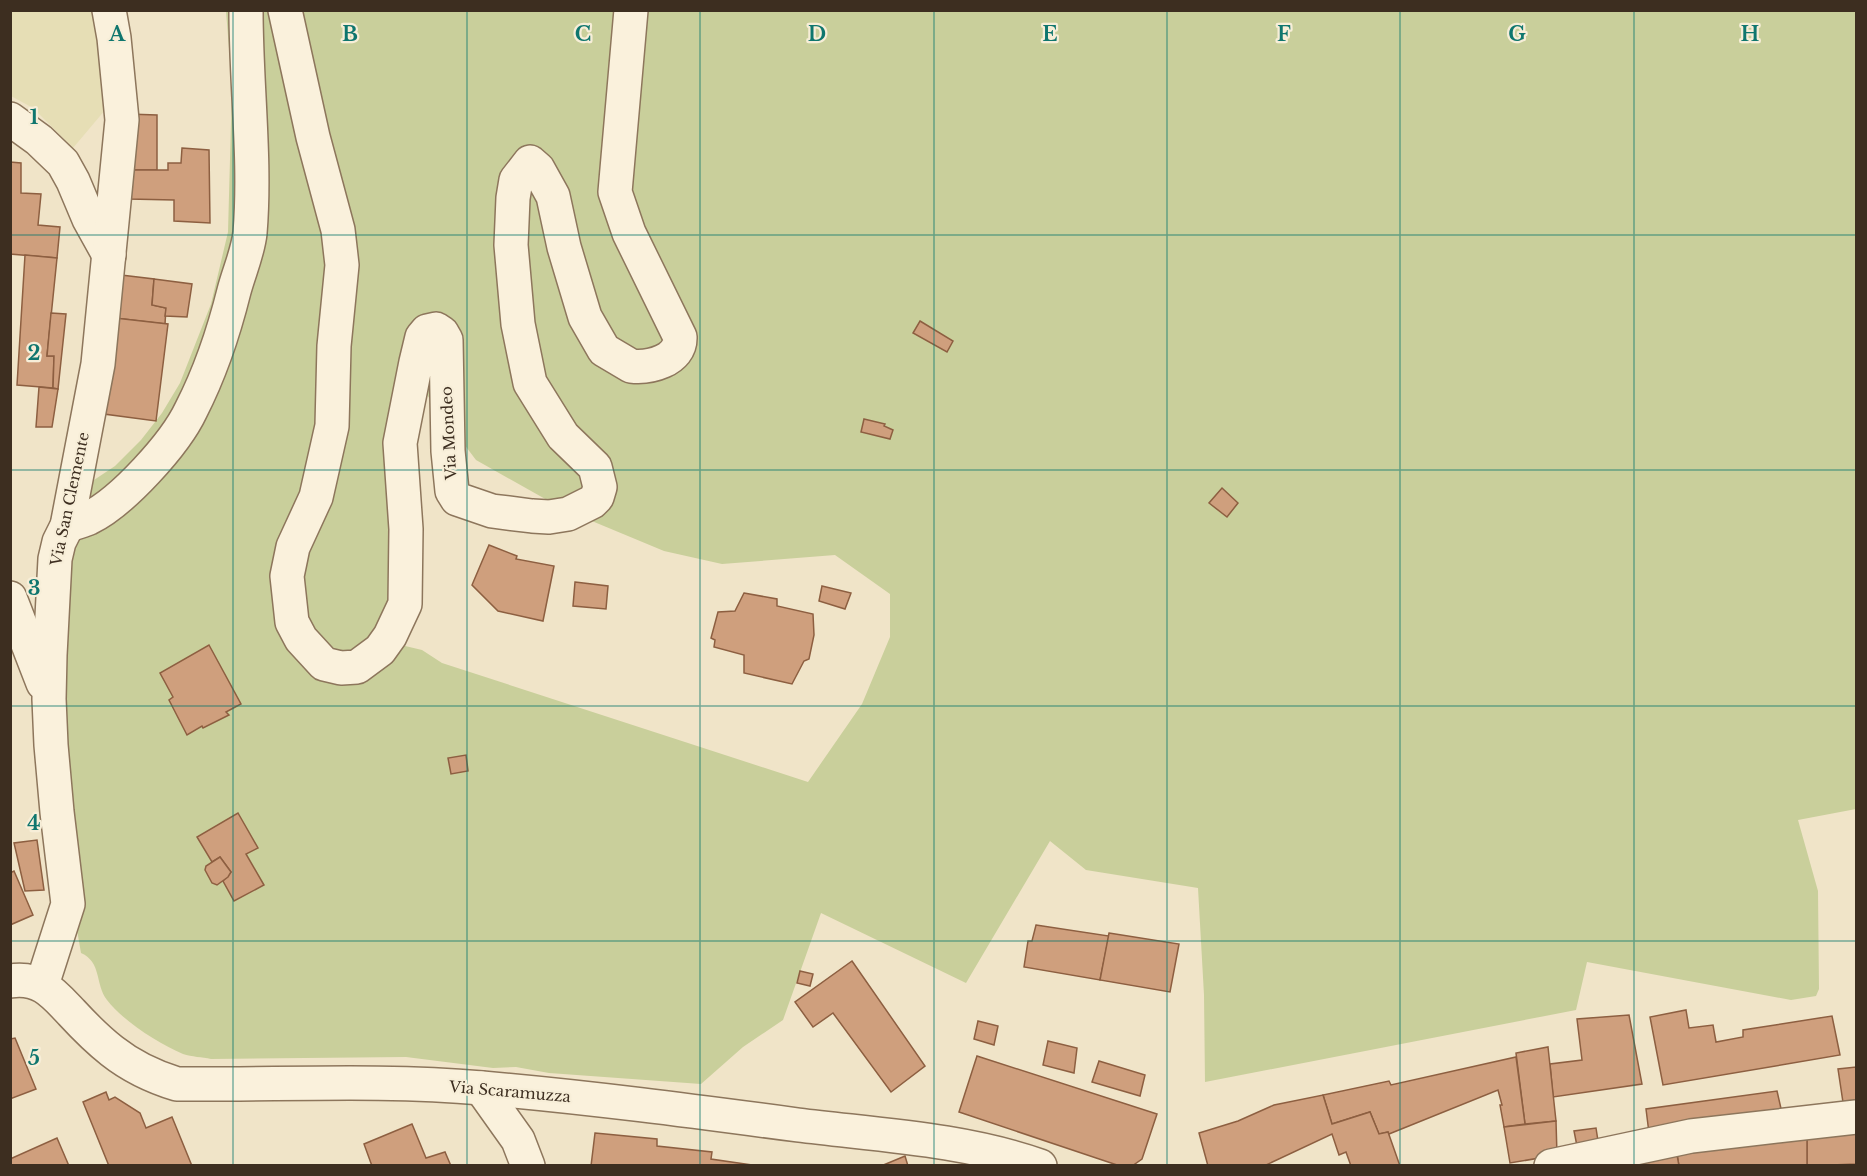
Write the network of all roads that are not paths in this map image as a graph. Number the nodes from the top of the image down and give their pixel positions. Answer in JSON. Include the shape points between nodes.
{"nodes":[{"id":1,"x":109,"y":10,"type":"edge"},
{"id":2,"x":246,"y":10,"type":"edge"},
{"id":3,"x":285,"y":10,"type":"edge"},
{"id":4,"x":631,"y":10,"type":"edge"},
{"id":5,"x":10,"y":119,"type":"edge"},
{"id":6,"x":109,"y":255,"type":"junction"},
{"id":7,"x":67,"y":526,"type":"junction"},
{"id":8,"x":10,"y":598,"type":"edge"},
{"id":9,"x":49,"y":699,"type":"junction"},
{"id":10,"x":10,"y":981,"type":"edge"},
{"id":11,"x":42,"y":986,"type":"junction"},
{"id":12,"x":482,"y":1088,"type":"junction"},
{"id":13,"x":1857,"y":1117,"type":"edge"},
{"id":14,"x":528,"y":1166,"type":"edge"},
{"id":15,"x":1040,"y":1166,"type":"edge"},
{"id":16,"x":1551,"y":1166,"type":"edge"}],
"edges":[{"from":1,"to":6,"type":"street","name":"Via San Clemente","via":[[122,120]]},
{"from":2,"to":7,"type":"street","via":[[253,185],[249,237],[227,318],[191,412],[167,448],[117,498],[90,517]]},
{"from":3,"to":4,"type":"street","name":"Via Mondeo","via":[[338,230],[342,265],[332,426],[316,497],[293,547],[287,576],[292,622],[301,639],[324,664],[342,668],[357,667],[380,650],[405,604],[400,443],[417,356],[427,331],[436,329],[446,340],[449,459],[452,491],[457,499],[492,511],[549,517],[578,510],[592,502],[599,492],[595,467],[557,427],[530,383],[526,366],[518,324],[511,233],[514,184],[530,162],[552,192],[580,304],[604,350],[636,367],[659,364],[679,345],[680,337],[629,233],[615,192]]},
{"from":5,"to":6,"type":"street","via":[[63,163]]},
{"from":6,"to":7,"type":"street","name":"Via San Clemente","via":[[98,364]]},
{"from":7,"to":9,"type":"street","name":"Via San Clemente","via":[[55,559]]},
{"from":8,"to":9,"type":"street"},
{"from":9,"to":11,"type":"street","name":"Via San Clemente","via":[[68,904]]},
{"from":10,"to":11,"type":"street","name":"Via Scaramuzza"},
{"from":11,"to":12,"type":"street","name":"Via Scaramuzza","via":[[56,994],[112,1052],[151,1075],[177,1084],[414,1084]]},
{"from":12,"to":14,"type":"street","via":[[518,1140]]},
{"from":12,"to":15,"type":"street","name":"Via Scaramuzza","via":[[947,1144],[1016,1157]]},
{"from":13,"to":16,"type":"street","via":[[1691,1136]]}]}
